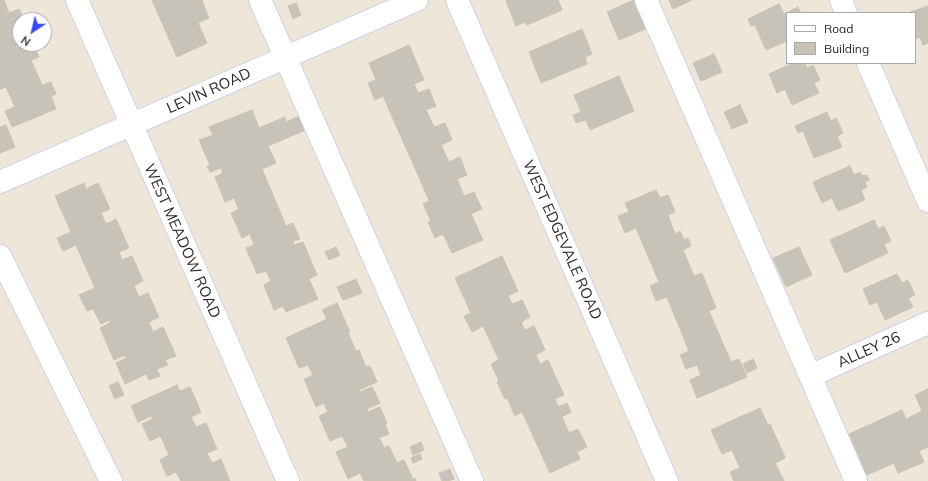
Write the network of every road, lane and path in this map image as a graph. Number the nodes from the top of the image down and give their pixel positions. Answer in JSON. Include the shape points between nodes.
{"nodes":[{"id":1,"x":77,"y":0,"type":"edge"},
{"id":2,"x":260,"y":0,"type":"edge"},
{"id":3,"x":418,"y":0,"type":"edge"},
{"id":4,"x":457,"y":0,"type":"edge"},
{"id":5,"x":646,"y":0,"type":"edge"},
{"id":6,"x":840,"y":0,"type":"edge"},
{"id":7,"x":846,"y":12,"type":"edge"},
{"id":8,"x":285,"y":58,"type":"junction"},
{"id":9,"x":868,"y":64,"type":"edge"},
{"id":10,"x":131,"y":124,"type":"junction"},
{"id":11,"x":0,"y":182,"type":"edge"},
{"id":12,"x":928,"y":201,"type":"edge"},
{"id":13,"x":0,"y":256,"type":"edge"},
{"id":14,"x":928,"y":324,"type":"edge"},
{"id":15,"x":810,"y":376,"type":"junction"},
{"id":16,"x":111,"y":481,"type":"edge"},
{"id":17,"x":288,"y":481,"type":"edge"},
{"id":18,"x":472,"y":481,"type":"edge"},
{"id":19,"x":667,"y":481,"type":"edge"},
{"id":20,"x":856,"y":481,"type":"edge"}],
"edges":[{"from":1,"to":10,"type":"street","name":"WEST MEADOW ROAD"},
{"from":2,"to":8,"type":"street"},
{"from":3,"to":8,"type":"street","name":"LEVIN ROAD"},
{"from":4,"to":19,"type":"street","name":"WEST EDGEVALE ROAD"},
{"from":5,"to":15,"type":"street"},
{"from":6,"to":7,"type":"street"},
{"from":8,"to":10,"type":"street","name":"LEVIN ROAD"},
{"from":8,"to":18,"type":"street"},
{"from":9,"to":12,"type":"street"},
{"from":10,"to":11,"type":"street","name":"LEVIN ROAD"},
{"from":10,"to":17,"type":"street","name":"WEST MEADOW ROAD"},
{"from":13,"to":16,"type":"street"},
{"from":14,"to":15,"type":"street","name":"ALLEY 26"},
{"from":15,"to":20,"type":"street"}]}
